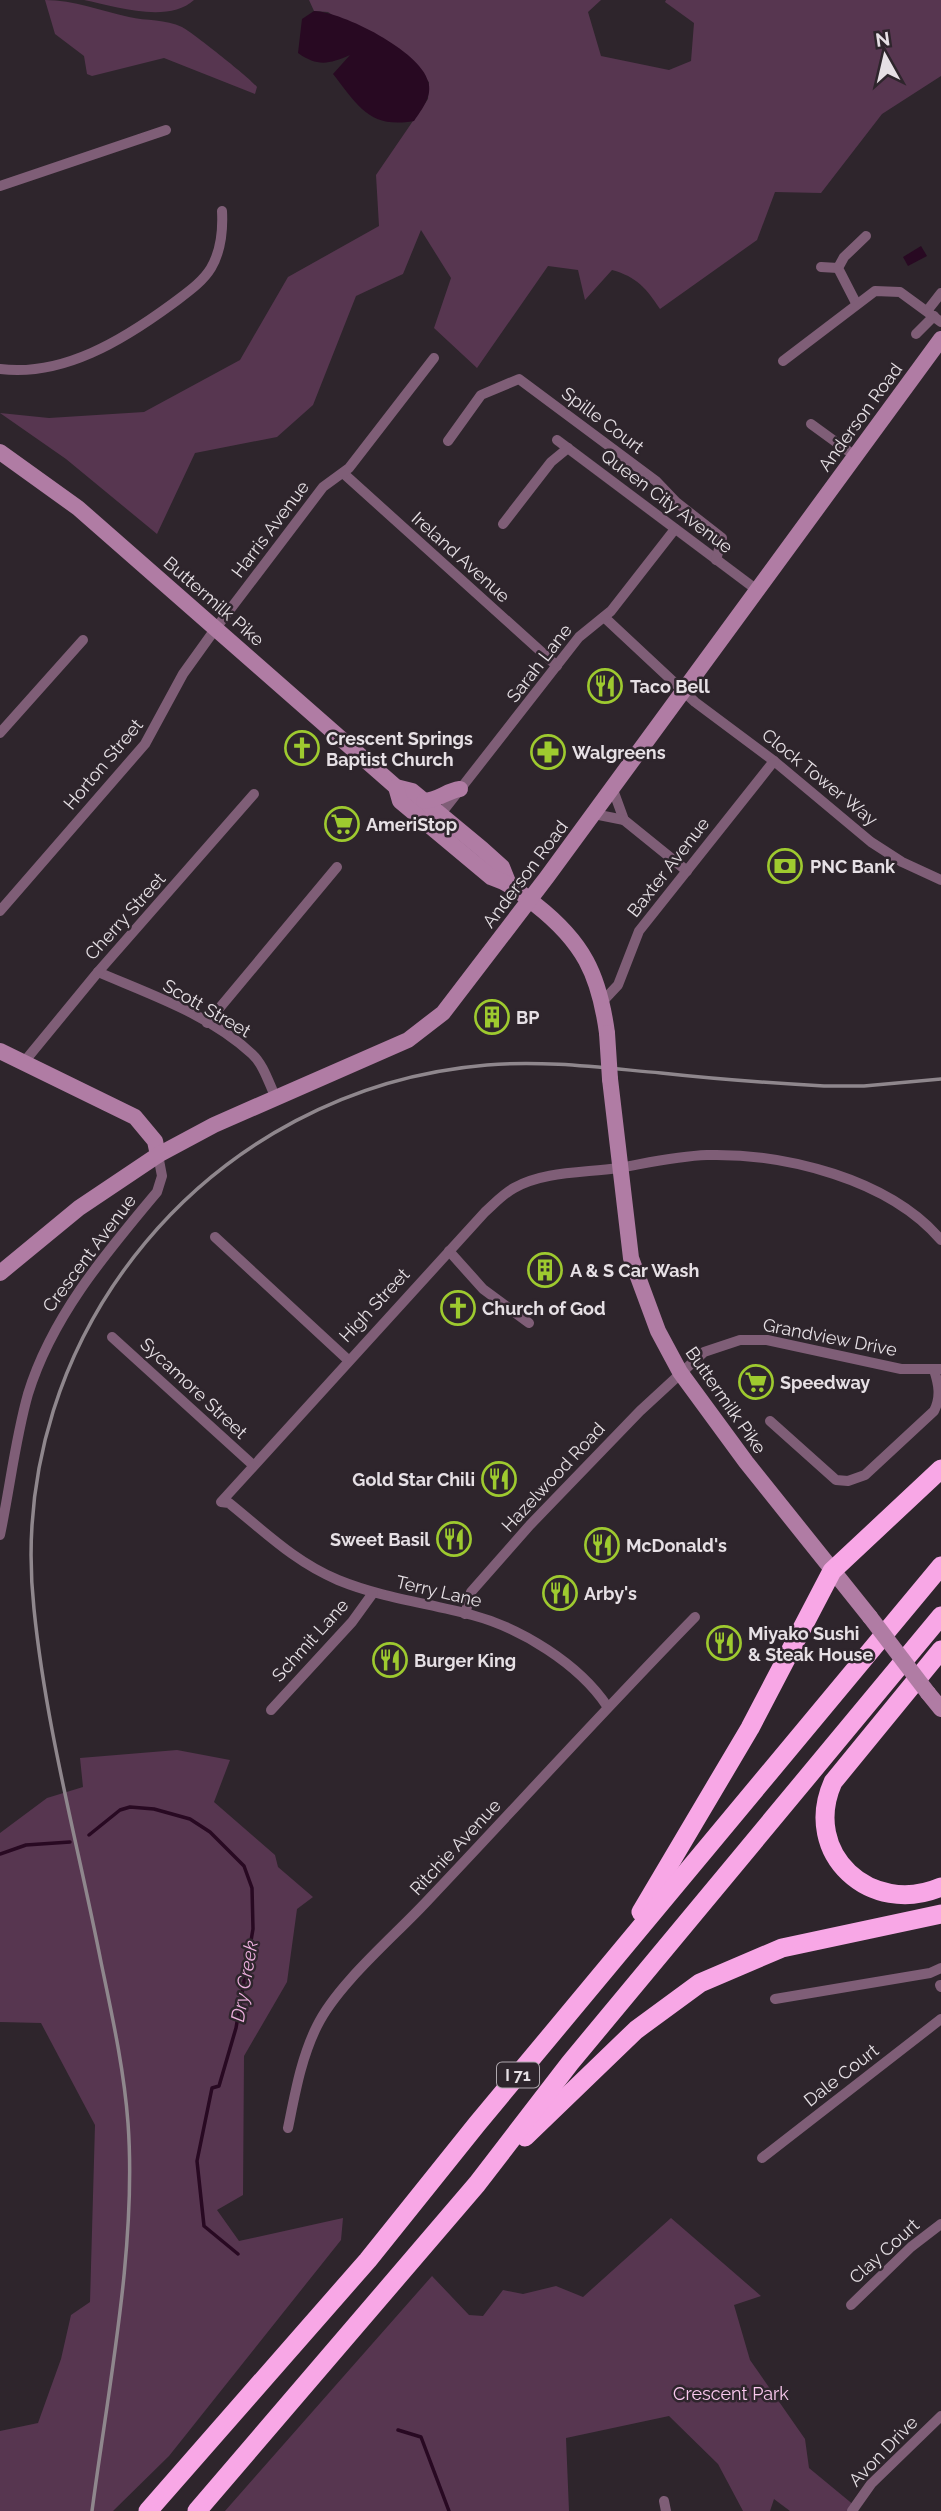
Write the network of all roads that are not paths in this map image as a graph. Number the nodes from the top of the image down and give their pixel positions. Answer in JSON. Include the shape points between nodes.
{"nodes":[{"id":1,"x":166,"y":130,"type":"dead end"},
{"id":2,"x":0,"y":186,"type":"edge"},
{"id":3,"x":222,"y":211,"type":"dead end"},
{"id":4,"x":866,"y":236,"type":"dead end"},
{"id":5,"x":821,"y":267,"type":"dead end"},
{"id":6,"x":838,"y":268,"type":"junction"},
{"id":7,"x":941,"y":293,"type":"edge"},
{"id":8,"x":856,"y":303,"type":"junction"},
{"id":9,"x":934,"y":316,"type":"edge"},
{"id":10,"x":916,"y":334,"type":"dead end"},
{"id":11,"x":941,"y":339,"type":"edge"},
{"id":12,"x":434,"y":358,"type":"dead end"},
{"id":13,"x":783,"y":361,"type":"dead end"},
{"id":14,"x":0,"y":369,"type":"edge"},
{"id":15,"x":811,"y":424,"type":"dead end"},
{"id":16,"x":557,"y":440,"type":"dead end"},
{"id":17,"x":448,"y":441,"type":"dead end"},
{"id":18,"x":568,"y":448,"type":"junction"},
{"id":19,"x":0,"y":452,"type":"edge"},
{"id":20,"x":855,"y":456,"type":"junction"},
{"id":21,"x":343,"y":474,"type":"junction"},
{"id":22,"x":503,"y":524,"type":"dead end"},
{"id":23,"x":675,"y":529,"type":"junction"},
{"id":24,"x":716,"y":560,"type":"junction"},
{"id":25,"x":757,"y":590,"type":"junction"},
{"id":26,"x":604,"y":617,"type":"junction"},
{"id":27,"x":216,"y":628,"type":"junction"},
{"id":28,"x":83,"y":640,"type":"dead end"},
{"id":29,"x":557,"y":666,"type":"junction"},
{"id":30,"x":683,"y":691,"type":"junction"},
{"id":31,"x":0,"y":733,"type":"edge"},
{"id":32,"x":774,"y":761,"type":"junction"},
{"id":33,"x":396,"y":787,"type":"junction"},
{"id":34,"x":612,"y":787,"type":"junction"},
{"id":35,"x":460,"y":789,"type":"junction"},
{"id":36,"x":254,"y":794,"type":"dead end"},
{"id":37,"x":424,"y":801,"type":"junction"},
{"id":38,"x":594,"y":814,"type":"junction"},
{"id":39,"x":440,"y":815,"type":"junction"},
{"id":40,"x":624,"y":820,"type":"junction"},
{"id":41,"x":337,"y":867,"type":"dead end"},
{"id":42,"x":687,"y":871,"type":"junction"},
{"id":43,"x":941,"y":880,"type":"edge"},
{"id":44,"x":508,"y":882,"type":"junction"},
{"id":45,"x":530,"y":900,"type":"junction"},
{"id":46,"x":0,"y":911,"type":"edge"},
{"id":47,"x":98,"y":972,"type":"junction"},
{"id":48,"x":603,"y":1001,"type":"junction"},
{"id":49,"x":207,"y":1023,"type":"junction"},
{"id":50,"x":0,"y":1051,"type":"edge"},
{"id":51,"x":24,"y":1062,"type":"junction"},
{"id":52,"x":276,"y":1098,"type":"junction"},
{"id":53,"x":158,"y":1155,"type":"junction"},
{"id":54,"x":619,"y":1167,"type":"junction"},
{"id":55,"x":215,"y":1237,"type":"dead end"},
{"id":56,"x":941,"y":1240,"type":"edge"},
{"id":57,"x":449,"y":1251,"type":"junction"},
{"id":58,"x":0,"y":1273,"type":"edge"},
{"id":59,"x":528,"y":1323,"type":"dead end"},
{"id":60,"x":112,"y":1336,"type":"dead end"},
{"id":61,"x":347,"y":1359,"type":"junction"},
{"id":62,"x":938,"y":1370,"type":"edge"},
{"id":63,"x":680,"y":1372,"type":"junction"},
{"id":64,"x":770,"y":1422,"type":"dead end"},
{"id":65,"x":253,"y":1465,"type":"junction"},
{"id":66,"x":941,"y":1469,"type":"edge"},
{"id":67,"x":253,"y":1523,"type":"joint"},
{"id":68,"x":0,"y":1535,"type":"edge"},
{"id":69,"x":941,"y":1566,"type":"edge"},
{"id":70,"x":832,"y":1571,"type":"junction"},
{"id":71,"x":373,"y":1593,"type":"junction"},
{"id":72,"x":465,"y":1614,"type":"junction"},
{"id":73,"x":941,"y":1616,"type":"edge"},
{"id":74,"x":695,"y":1617,"type":"dead end"},
{"id":75,"x":941,"y":1650,"type":"edge"},
{"id":76,"x":607,"y":1706,"type":"junction"},
{"id":77,"x":941,"y":1709,"type":"edge"},
{"id":78,"x":271,"y":1710,"type":"dead end"},
{"id":79,"x":941,"y":1887,"type":"edge"},
{"id":80,"x":941,"y":1914,"type":"edge"},
{"id":81,"x":612,"y":1961,"type":"junction"},
{"id":82,"x":941,"y":1968,"type":"edge"},
{"id":83,"x":775,"y":1999,"type":"dead end"},
{"id":84,"x":941,"y":2019,"type":"edge"},
{"id":85,"x":288,"y":2128,"type":"dead end"},
{"id":86,"x":762,"y":2158,"type":"dead end"},
{"id":87,"x":477,"y":2183,"type":"junction"},
{"id":88,"x":941,"y":2224,"type":"edge"},
{"id":89,"x":851,"y":2305,"type":"dead end"},
{"id":90,"x":941,"y":2416,"type":"edge"},
{"id":91,"x":148,"y":2511,"type":"edge"},
{"id":92,"x":197,"y":2511,"type":"edge"},
{"id":93,"x":852,"y":2511,"type":"edge"}],
"edges":[{"from":1,"to":2,"type":"street"},
{"from":3,"to":14,"type":"street","via":[[222,236],[211,268],[190,291],[137,330],[91,354],[45,367]]},
{"from":4,"to":6,"type":"street"},
{"from":5,"to":6,"type":"street"},
{"from":6,"to":8,"type":"street"},
{"from":7,"to":9,"type":"street"},
{"from":8,"to":9,"type":"street","via":[[875,291],[893,289]]},
{"from":8,"to":13,"type":"street"},
{"from":9,"to":10,"type":"street"},
{"from":11,"to":20,"type":"main road","name":"Anderson Road"},
{"from":12,"to":21,"type":"street","name":"Harris Avenue"},
{"from":15,"to":20,"type":"street"},
{"from":16,"to":18,"type":"street","name":"Queen City Avenue"},
{"from":17,"to":24,"type":"street","name":"Spille Court","via":[[481,396],[519,379],[656,481],[722,538]]},
{"from":18,"to":22,"type":"street"},
{"from":18,"to":23,"type":"street","name":"Queen City Avenue"},
{"from":19,"to":27,"type":"main road","name":"Buttermilk Pike","via":[[78,508]]},
{"from":20,"to":25,"type":"main road","name":"Anderson Road"},
{"from":21,"to":27,"type":"street","name":"Harris Avenue","via":[[323,487]]},
{"from":21,"to":29,"type":"street","name":"Ireland Avenue"},
{"from":23,"to":24,"type":"street","name":"Queen City Avenue"},
{"from":23,"to":26,"type":"street","name":"Sarah Lane"},
{"from":24,"to":25,"type":"street","name":"Queen City Avenue"},
{"from":25,"to":30,"type":"main road","name":"Anderson Road"},
{"from":26,"to":29,"type":"street","name":"Sarah Lane","via":[[579,637]]},
{"from":26,"to":30,"type":"street","name":"Clock Tower Way"},
{"from":27,"to":33,"type":"main road","name":"Buttermilk Pike"},
{"from":27,"to":46,"type":"street","name":"Horton Street","via":[[183,674],[145,744]]},
{"from":28,"to":31,"type":"street"},
{"from":29,"to":35,"type":"street","name":"Sarah Lane"},
{"from":30,"to":32,"type":"street","name":"Clock Tower Way"},
{"from":30,"to":34,"type":"main road","name":"Anderson Road"},
{"from":32,"to":42,"type":"street","name":"Baxter Avenue"},
{"from":32,"to":43,"type":"street","name":"Clock Tower Way","via":[[872,842]]},
{"from":33,"to":37,"type":"main road","name":"Buttermilk Pike","via":[[412,791]]},
{"from":33,"to":44,"type":"main road","name":"Buttermilk Pike","via":[[400,801],[491,877]]},
{"from":34,"to":38,"type":"main road","name":"Anderson Road"},
{"from":34,"to":40,"type":"street"},
{"from":35,"to":37,"type":"main road"},
{"from":35,"to":39,"type":"street","name":"Sarah Lane"},
{"from":36,"to":47,"type":"street","name":"Cherry Street"},
{"from":37,"to":39,"type":"main road","name":"Buttermilk Pike"},
{"from":38,"to":40,"type":"street"},
{"from":38,"to":45,"type":"main road","name":"Anderson Road"},
{"from":39,"to":44,"type":"main road","name":"Buttermilk Pike","via":[[502,867]]},
{"from":40,"to":42,"type":"street"},
{"from":41,"to":49,"type":"street"},
{"from":42,"to":48,"type":"street","name":"Baxter Avenue","via":[[639,931],[618,985]]},
{"from":44,"to":45,"type":"main road","name":"Buttermilk Pike"},
{"from":45,"to":48,"type":"main road","name":"Buttermilk Pike","via":[[573,938],[593,971]]},
{"from":45,"to":52,"type":"main road","name":"Anderson Road","via":[[430,1024],[408,1040]]},
{"from":47,"to":49,"type":"street","name":"Scott Street"},
{"from":47,"to":51,"type":"street","name":"Cherry Street"},
{"from":48,"to":54,"type":"main road","name":"Buttermilk Pike","bridge":true},
{"from":49,"to":52,"type":"street","name":"Scott Street","via":[[252,1055]]},
{"from":50,"to":51,"type":"main road"},
{"from":51,"to":53,"type":"main road","via":[[135,1117],[155,1141]]},
{"from":52,"to":53,"type":"main road","name":"Anderson Road"},
{"from":53,"to":58,"type":"main road","name":"Anderson Road","via":[[79,1208]]},
{"from":53,"to":68,"type":"street","name":"Crescent Avenue","via":[[162,1176],[157,1192],[61,1316],[43,1352],[16,1438]]},
{"from":54,"to":56,"type":"street","name":"High Street","via":[[724,1155],[808,1168],[888,1195]]},
{"from":54,"to":57,"type":"street","name":"High Street","via":[[554,1175],[512,1189]]},
{"from":54,"to":63,"type":"main road","name":"Buttermilk Pike","via":[[631,1258],[658,1331]]},
{"from":55,"to":61,"type":"street"},
{"from":57,"to":59,"type":"street","via":[[483,1289]]},
{"from":57,"to":61,"type":"street","name":"High Street"},
{"from":60,"to":65,"type":"street","name":"Sycamore Street"},
{"from":61,"to":65,"type":"street","name":"High Street"},
{"from":62,"to":63,"type":"street","name":"Grandview Drive","via":[[901,1369],[753,1339],[704,1352]]},
{"from":62,"to":64,"type":"street","via":[[940,1402],[934,1411],[870,1471],[848,1481],[836,1480]]},
{"from":63,"to":70,"type":"main road","name":"Buttermilk Pike"},
{"from":63,"to":72,"type":"street","name":"Hazelwood Road","via":[[496,1563],[471,1592]]},
{"from":65,"to":67,"type":"street","name":"High Street","via":[[221,1502],[229,1503]]},
{"from":66,"to":70,"type":"highway"},
{"from":67,"to":71,"type":"street","name":"Terry Lane","via":[[304,1563]]},
{"from":69,"to":81,"type":"highway","number":"I 71"},
{"from":70,"to":77,"type":"main road","name":"Buttermilk Pike","bridge":true},
{"from":70,"to":81,"type":"highway","via":[[750,1728]]},
{"from":71,"to":72,"type":"street","name":"Terry Lane"},
{"from":71,"to":78,"type":"street","name":"Schmit Lane"},
{"from":72,"to":76,"type":"street","name":"Terry Lane","via":[[512,1631],[549,1652]]},
{"from":73,"to":87,"type":"highway","number":"I 71","via":[[570,2063]]},
{"from":74,"to":76,"type":"street","name":"Ritchie Avenue"},
{"from":75,"to":79,"type":"highway","via":[[834,1782],[826,1828],[840,1863],[868,1888],[905,1896]]},
{"from":76,"to":85,"type":"street","name":"Ritchie Avenue","via":[[332,2005],[318,2024],[304,2059]]},
{"from":80,"to":87,"type":"highway","via":[[782,1948],[700,1983],[636,2030]]},
{"from":81,"to":91,"type":"highway","number":"I 71","via":[[368,2260]]},
{"from":82,"to":83,"type":"street"},
{"from":84,"to":86,"type":"street","name":"Dale Court"},
{"from":87,"to":92,"type":"highway","number":"I 71"},
{"from":88,"to":89,"type":"street","name":"Clay Court"},
{"from":90,"to":93,"type":"street","name":"Avon Drive","via":[[872,2484]]}]}
